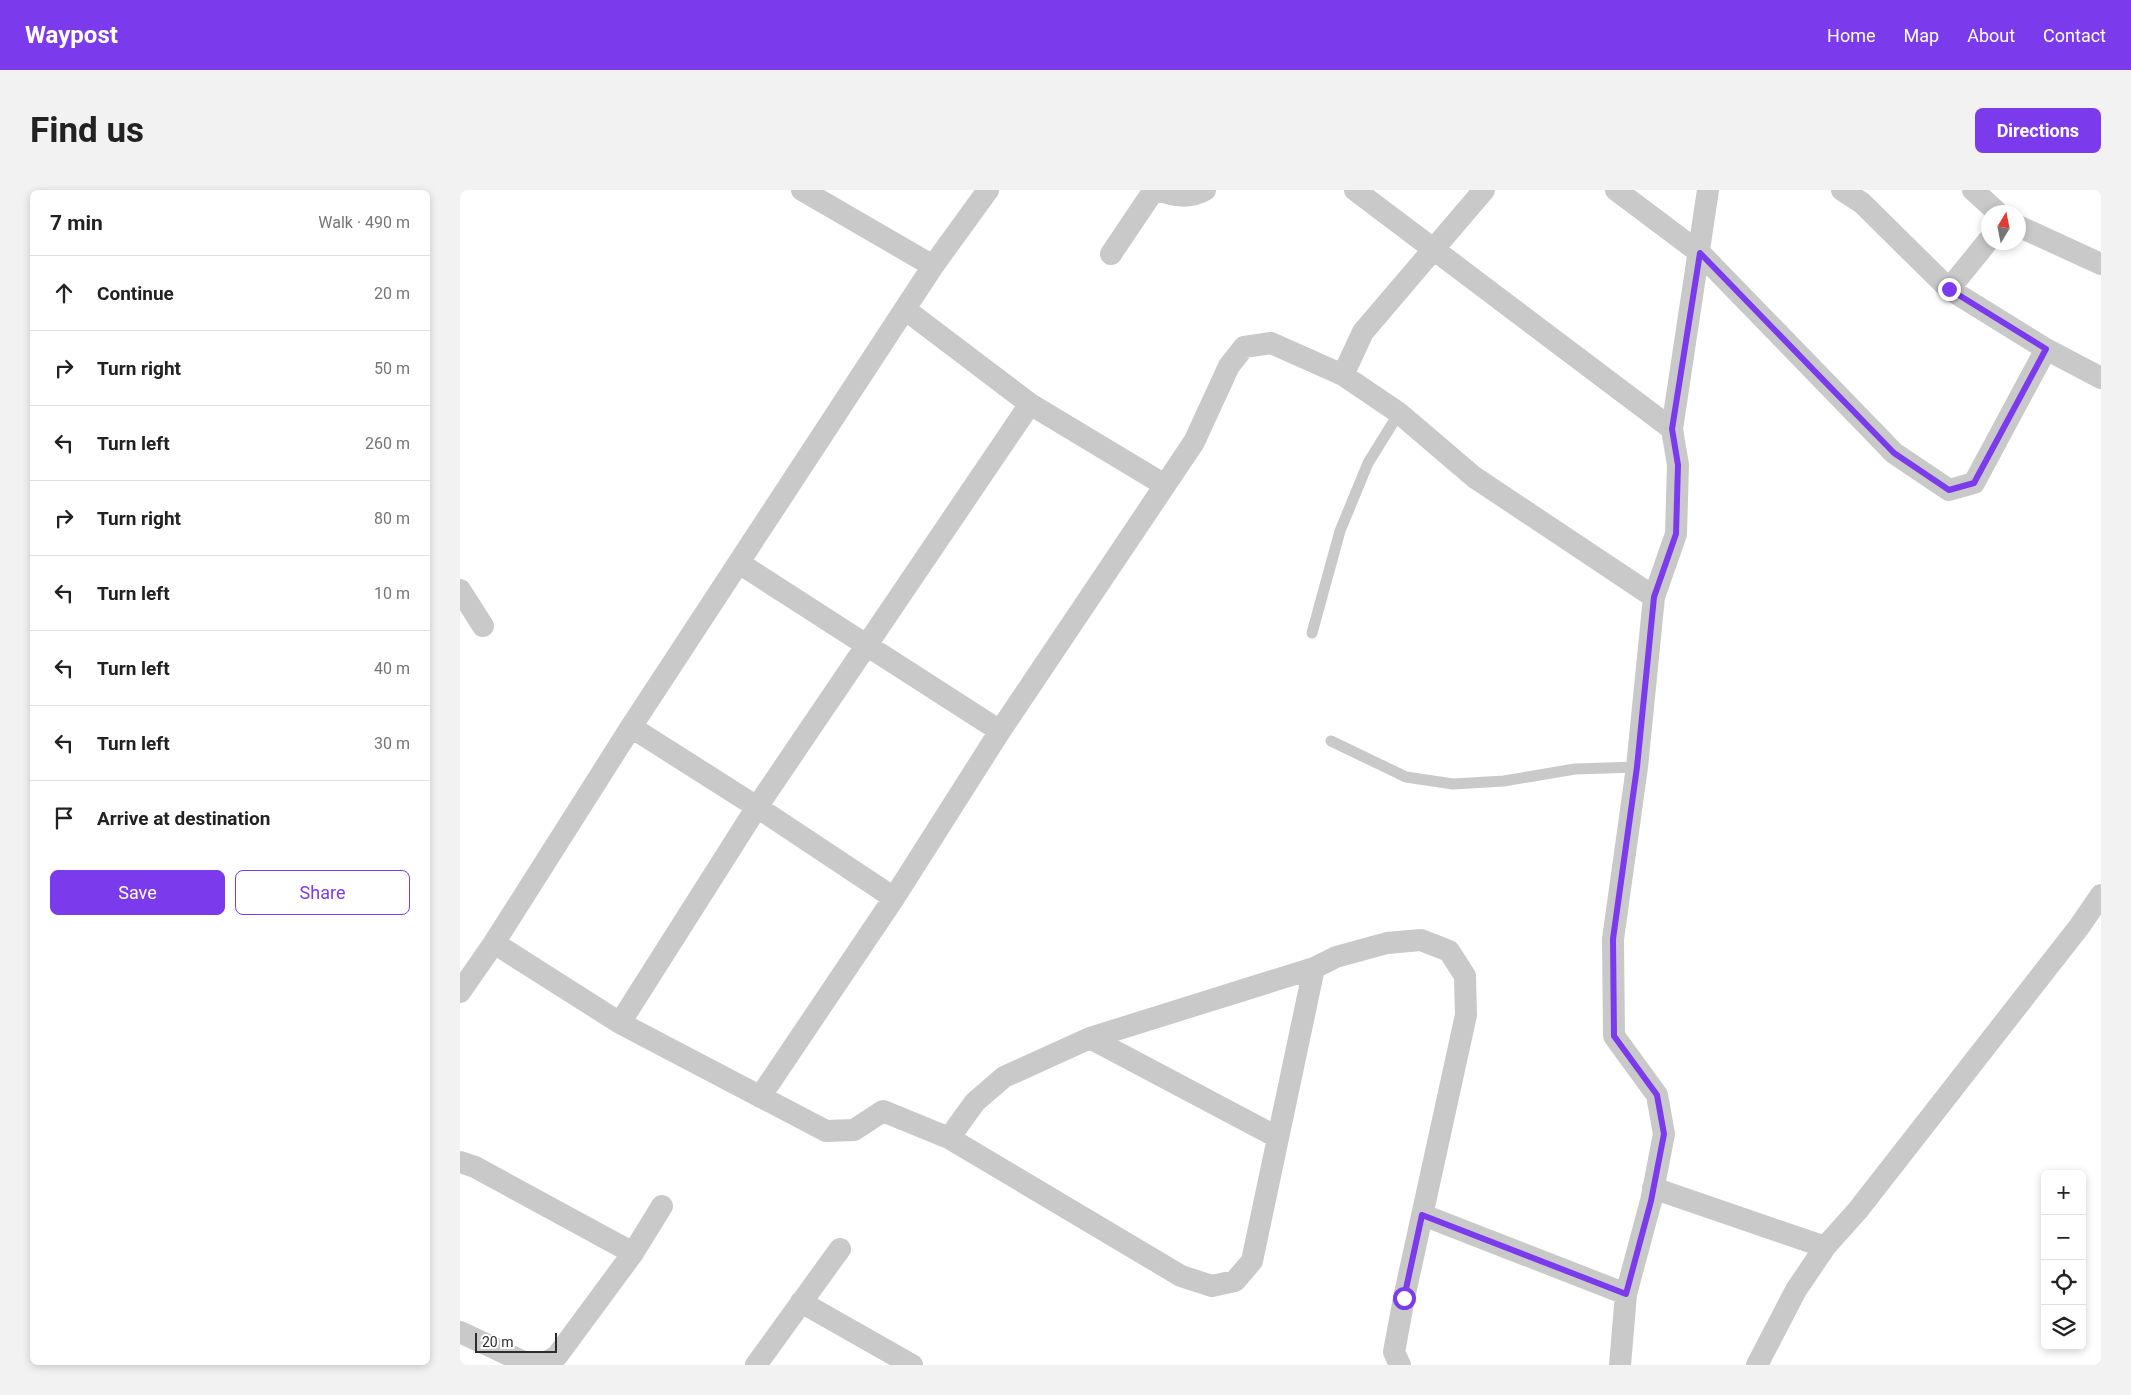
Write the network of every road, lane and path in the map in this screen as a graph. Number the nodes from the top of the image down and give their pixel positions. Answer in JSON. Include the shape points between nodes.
{"nodes":[{"id":1,"x":802,"y":190,"type":"edge"},
{"id":2,"x":988,"y":190,"type":"edge"},
{"id":3,"x":1154,"y":190,"type":"edge"},
{"id":4,"x":1158,"y":190,"type":"edge"},
{"id":5,"x":1204,"y":190,"type":"edge"},
{"id":6,"x":1355,"y":190,"type":"edge"},
{"id":7,"x":1484,"y":190,"type":"edge"},
{"id":8,"x":1616,"y":190,"type":"edge"},
{"id":9,"x":1708,"y":190,"type":"edge"},
{"id":10,"x":1842,"y":190,"type":"edge"},
{"id":11,"x":1973,"y":190,"type":"edge"},
{"id":12,"x":1989,"y":205,"type":"edge"},
{"id":13,"x":2026,"y":230,"type":"edge"},
{"id":14,"x":1433,"y":249,"type":"junction"},
{"id":15,"x":1981,"y":250,"type":"edge"},
{"id":16,"x":1700,"y":253,"type":"junction"},
{"id":17,"x":1111,"y":254,"type":"dead end"},
{"id":18,"x":2101,"y":264,"type":"edge"},
{"id":19,"x":933,"y":266,"type":"junction"},
{"id":20,"x":1949,"y":289,"type":"junction"},
{"id":21,"x":906,"y":310,"type":"junction"},
{"id":22,"x":2046,"y":349,"type":"junction"},
{"id":23,"x":1343,"y":375,"type":"junction"},
{"id":24,"x":2101,"y":378,"type":"edge"},
{"id":25,"x":1030,"y":404,"type":"junction"},
{"id":26,"x":1399,"y":414,"type":"junction"},
{"id":27,"x":1672,"y":429,"type":"junction"},
{"id":28,"x":1163,"y":484,"type":"junction"},
{"id":29,"x":739,"y":563,"type":"junction"},
{"id":30,"x":460,"y":590,"type":"edge"},
{"id":31,"x":1654,"y":597,"type":"junction"},
{"id":32,"x":483,"y":626,"type":"dead end"},
{"id":33,"x":1312,"y":633,"type":"dead end"},
{"id":34,"x":868,"y":645,"type":"junction"},
{"id":35,"x":631,"y":726,"type":"junction"},
{"id":36,"x":1000,"y":731,"type":"junction"},
{"id":37,"x":1331,"y":741,"type":"dead end"},
{"id":38,"x":1637,"y":767,"type":"junction"},
{"id":39,"x":757,"y":807,"type":"junction"},
{"id":40,"x":2101,"y":895,"type":"edge"},
{"id":41,"x":894,"y":898,"type":"junction"},
{"id":42,"x":494,"y":943,"type":"junction"},
{"id":43,"x":1314,"y":968,"type":"junction"},
{"id":44,"x":460,"y":992,"type":"edge"},
{"id":45,"x":620,"y":1023,"type":"junction"},
{"id":46,"x":1090,"y":1038,"type":"junction"},
{"id":47,"x":760,"y":1097,"type":"junction"},
{"id":48,"x":1277,"y":1137,"type":"junction"},
{"id":49,"x":948,"y":1138,"type":"junction"},
{"id":50,"x":460,"y":1162,"type":"edge"},
{"id":51,"x":1653,"y":1188,"type":"junction"},
{"id":52,"x":662,"y":1206,"type":"dead end"},
{"id":53,"x":1422,"y":1215,"type":"junction"},
{"id":54,"x":1825,"y":1247,"type":"junction"},
{"id":55,"x":840,"y":1249,"type":"dead end"},
{"id":56,"x":632,"y":1253,"type":"junction"},
{"id":57,"x":1626,"y":1294,"type":"junction"},
{"id":58,"x":801,"y":1302,"type":"junction"},
{"id":59,"x":460,"y":1332,"type":"edge"},
{"id":60,"x":756,"y":1365,"type":"edge"},
{"id":61,"x":912,"y":1365,"type":"edge"},
{"id":62,"x":1400,"y":1365,"type":"edge"},
{"id":63,"x":1620,"y":1365,"type":"edge"},
{"id":64,"x":1756,"y":1365,"type":"edge"}],
"edges":[{"from":1,"to":19,"type":"street"},
{"from":2,"to":19,"type":"street"},
{"from":3,"to":17,"type":"street"},
{"from":4,"to":5,"type":"street","via":[[1175,196],[1196,195]]},
{"from":6,"to":14,"type":"street"},
{"from":7,"to":14,"type":"street"},
{"from":8,"to":16,"type":"street"},
{"from":9,"to":16,"type":"street"},
{"from":10,"to":20,"type":"street","via":[[1862,203]]},
{"from":11,"to":12,"type":"street"},
{"from":13,"to":18,"type":"street"},
{"from":14,"to":23,"type":"street","via":[[1363,332]]},
{"from":14,"to":27,"type":"street"},
{"from":15,"to":20,"type":"street"},
{"from":16,"to":22,"type":"street","via":[[1894,453],[1949,490],[1974,483]]},
{"from":16,"to":27,"type":"street"},
{"from":19,"to":21,"type":"street"},
{"from":20,"to":22,"type":"street"},
{"from":21,"to":25,"type":"street"},
{"from":21,"to":29,"type":"street"},
{"from":22,"to":24,"type":"street"},
{"from":23,"to":26,"type":"street"},
{"from":23,"to":28,"type":"street","via":[[1271,343],[1244,347],[1229,366],[1194,442]]},
{"from":25,"to":28,"type":"street"},
{"from":25,"to":34,"type":"street"},
{"from":26,"to":31,"type":"street","via":[[1474,477]]},
{"from":26,"to":33,"type":"lane","via":[[1368,463],[1340,531]]},
{"from":27,"to":31,"type":"street","via":[[1678,465],[1676,534]]},
{"from":28,"to":36,"type":"street"},
{"from":29,"to":34,"type":"street"},
{"from":29,"to":35,"type":"street"},
{"from":30,"to":32,"type":"street"},
{"from":31,"to":38,"type":"street"},
{"from":34,"to":36,"type":"street"},
{"from":34,"to":39,"type":"street"},
{"from":35,"to":39,"type":"street"},
{"from":35,"to":42,"type":"street"},
{"from":36,"to":41,"type":"street"},
{"from":37,"to":38,"type":"lane","via":[[1406,777],[1453,784],[1504,781],[1575,769]]},
{"from":38,"to":51,"type":"street","via":[[1613,939],[1614,1036],[1657,1095],[1664,1134]]},
{"from":39,"to":41,"type":"street"},
{"from":39,"to":45,"type":"street"},
{"from":40,"to":54,"type":"street"},
{"from":41,"to":47,"type":"street"},
{"from":42,"to":44,"type":"street"},
{"from":42,"to":45,"type":"street"},
{"from":43,"to":46,"type":"street"},
{"from":43,"to":48,"type":"street"},
{"from":43,"to":53,"type":"street","via":[[1336,957],[1387,943],[1420,940],[1449,951],[1465,976],[1466,1015]]},
{"from":45,"to":47,"type":"street"},
{"from":46,"to":48,"type":"street"},
{"from":46,"to":49,"type":"street","via":[[1004,1076],[975,1102]]},
{"from":47,"to":49,"type":"street","via":[[826,1131],[854,1130],[884,1111]]},
{"from":48,"to":49,"type":"street","via":[[1252,1261],[1234,1281],[1212,1286],[1182,1276]]},
{"from":50,"to":56,"type":"street","via":[[475,1167]]},
{"from":51,"to":54,"type":"street"},
{"from":51,"to":57,"type":"street"},
{"from":52,"to":56,"type":"street"},
{"from":53,"to":57,"type":"street"},
{"from":53,"to":62,"type":"street","via":[[1394,1352]]},
{"from":54,"to":64,"type":"street","via":[[1796,1290]]},
{"from":55,"to":58,"type":"street"},
{"from":56,"to":59,"type":"street","via":[[557,1356],[543,1364],[526,1363]]},
{"from":57,"to":63,"type":"street"},
{"from":58,"to":60,"type":"street"},
{"from":58,"to":61,"type":"street"}]}
